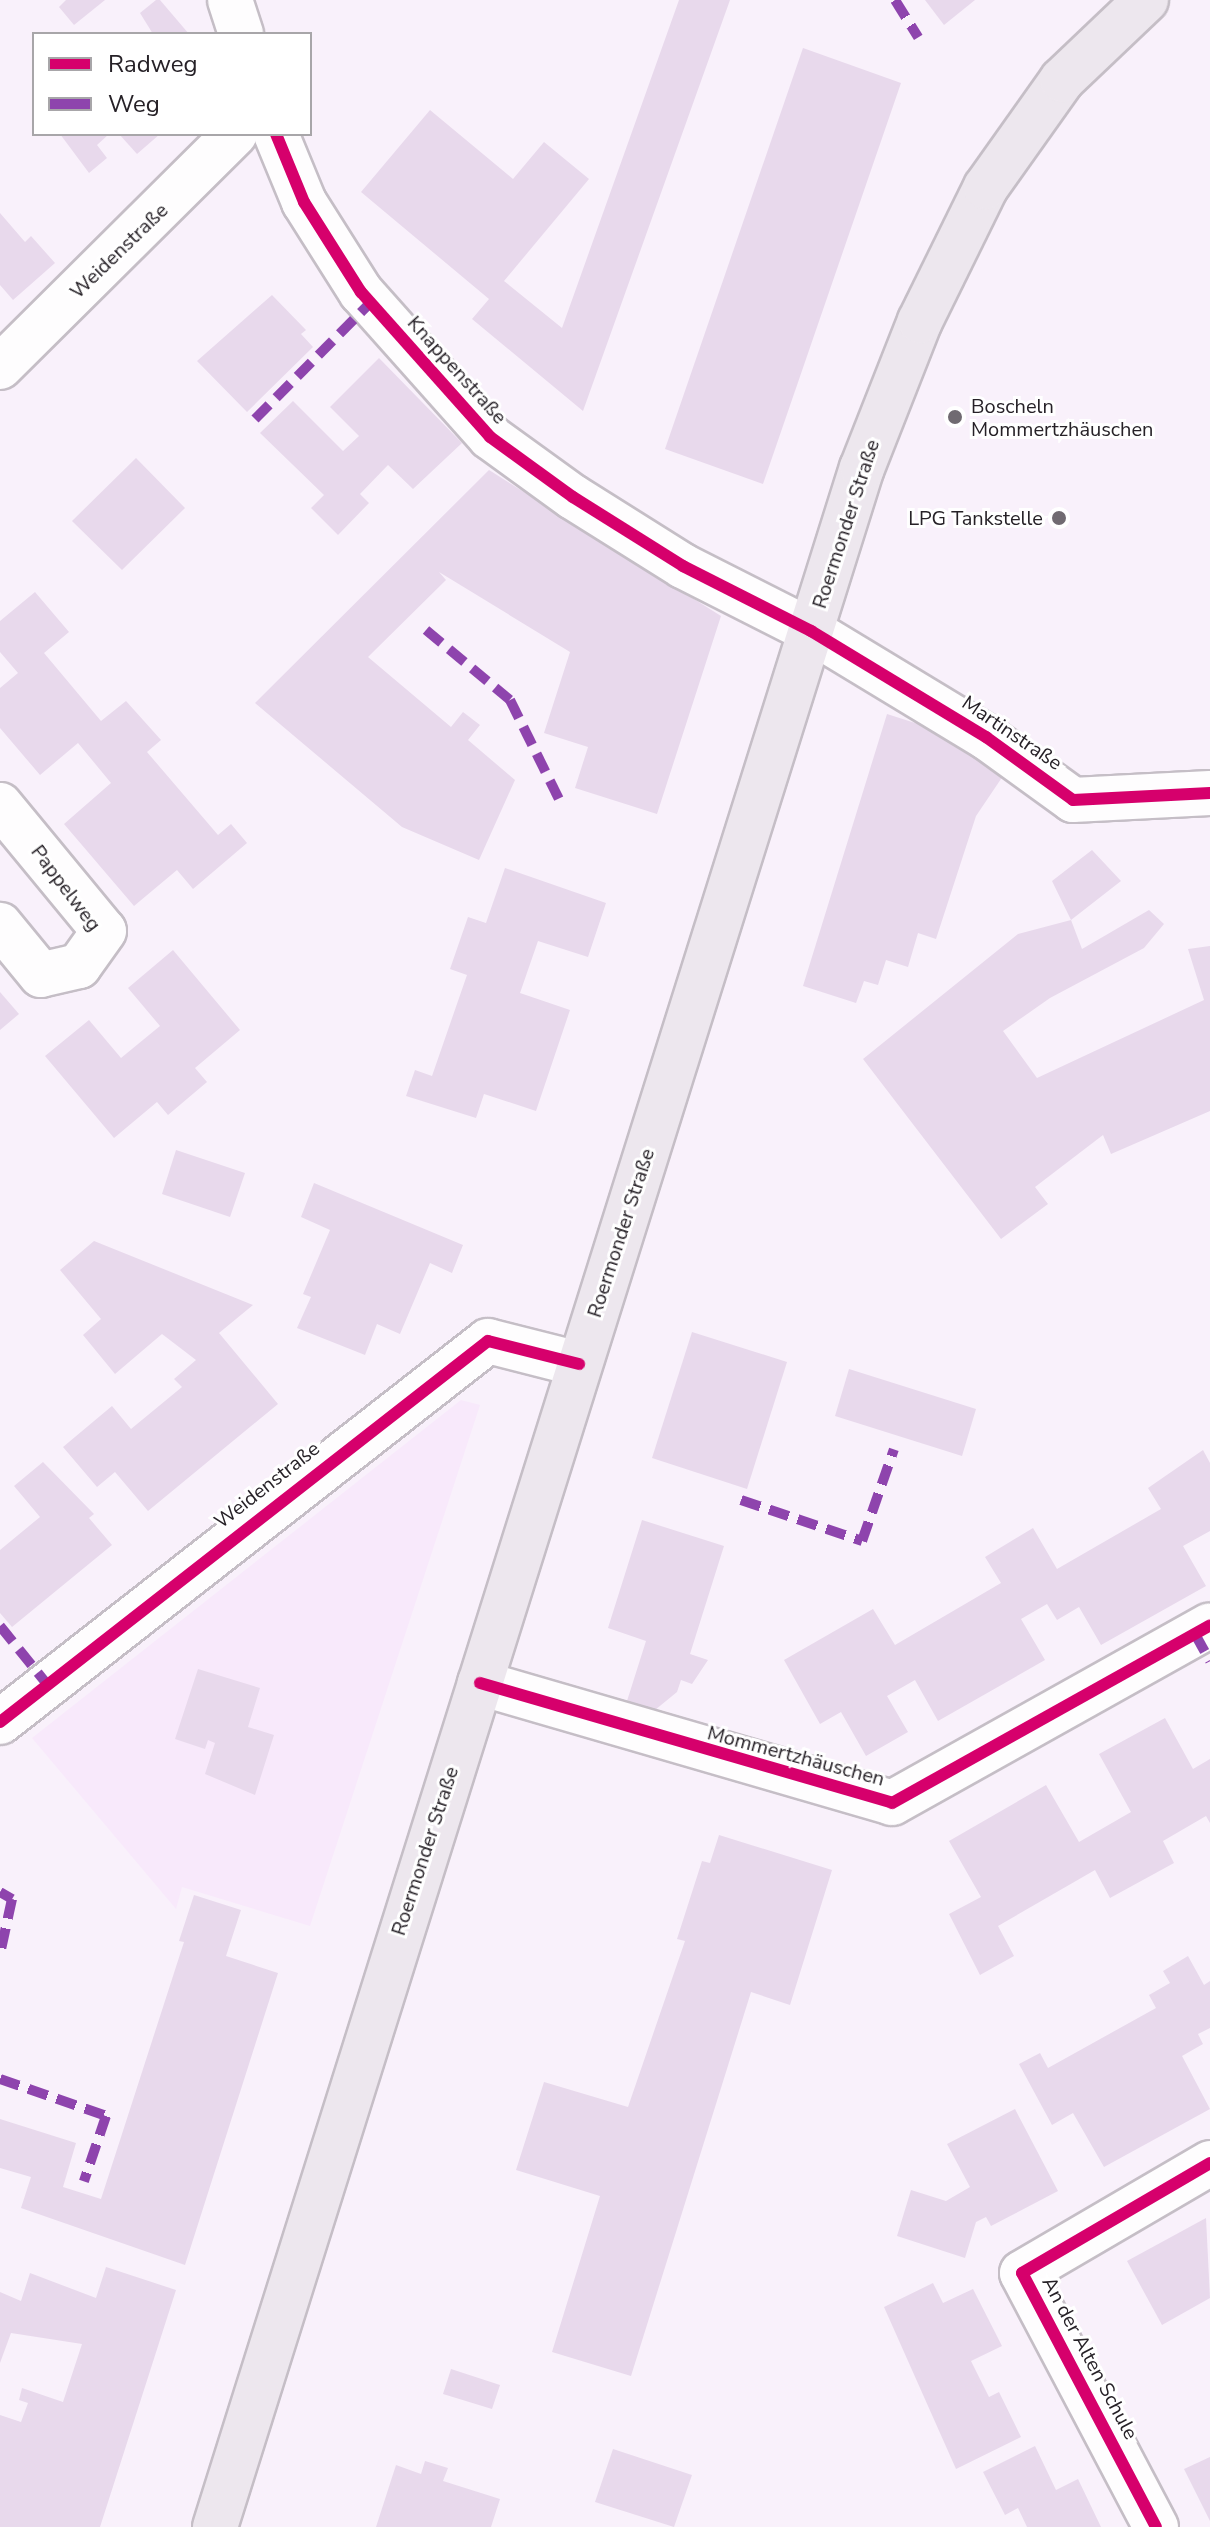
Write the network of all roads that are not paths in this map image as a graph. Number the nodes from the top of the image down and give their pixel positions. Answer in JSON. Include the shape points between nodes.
{"nodes":[{"id":1,"x":230,"y":0,"type":"edge"},
{"id":2,"x":1146,"y":0,"type":"edge"},
{"id":3,"x":240,"y":32,"type":"edge"},
{"id":4,"x":233,"y":136,"type":"edge"},
{"id":5,"x":277,"y":136,"type":"edge"},
{"id":6,"x":0,"y":367,"type":"edge"},
{"id":7,"x":811,"y":631,"type":"junction"},
{"id":8,"x":1210,"y":793,"type":"edge"},
{"id":9,"x":0,"y":805,"type":"edge"},
{"id":10,"x":0,"y":925,"type":"edge"},
{"id":11,"x":579,"y":1364,"type":"junction"},
{"id":12,"x":1205,"y":1640,"type":"edge"},
{"id":13,"x":480,"y":1683,"type":"junction"},
{"id":14,"x":0,"y":1722,"type":"edge"},
{"id":15,"x":1210,"y":2163,"type":"edge"},
{"id":16,"x":215,"y":2527,"type":"edge"},
{"id":17,"x":1156,"y":2527,"type":"edge"}],
"edges":[{"from":1,"to":3,"type":"street"},
{"from":2,"to":7,"type":"main road","name":"Roermonder Straße","via":[[1062,80],[986,187],[920,321],[862,468]]},
{"from":4,"to":6,"type":"street","name":"Weidenstraße"},
{"from":5,"to":7,"type":"street","name":"Knappenstraße","via":[[304,202],[361,292],[490,437],[683,566]]},
{"from":7,"to":8,"type":"street","name":"Martinstraße","via":[[986,737],[1073,800]]},
{"from":7,"to":11,"type":"main road","name":"Roermonder Straße"},
{"from":9,"to":10,"type":"street","name":"Pappelweg","via":[[104,931],[79,966],[41,975]]},
{"from":11,"to":13,"type":"main road","name":"Roermonder Straße"},
{"from":11,"to":14,"type":"street","name":"Weidenstraße","via":[[488,1341]]},
{"from":12,"to":13,"type":"street","name":"Mommertzhäuschen","via":[[892,1803]]},
{"from":13,"to":16,"type":"main road","name":"Roermonder Straße"},
{"from":15,"to":17,"type":"street","name":"An der Alten Schule","via":[[1022,2273]]}]}
